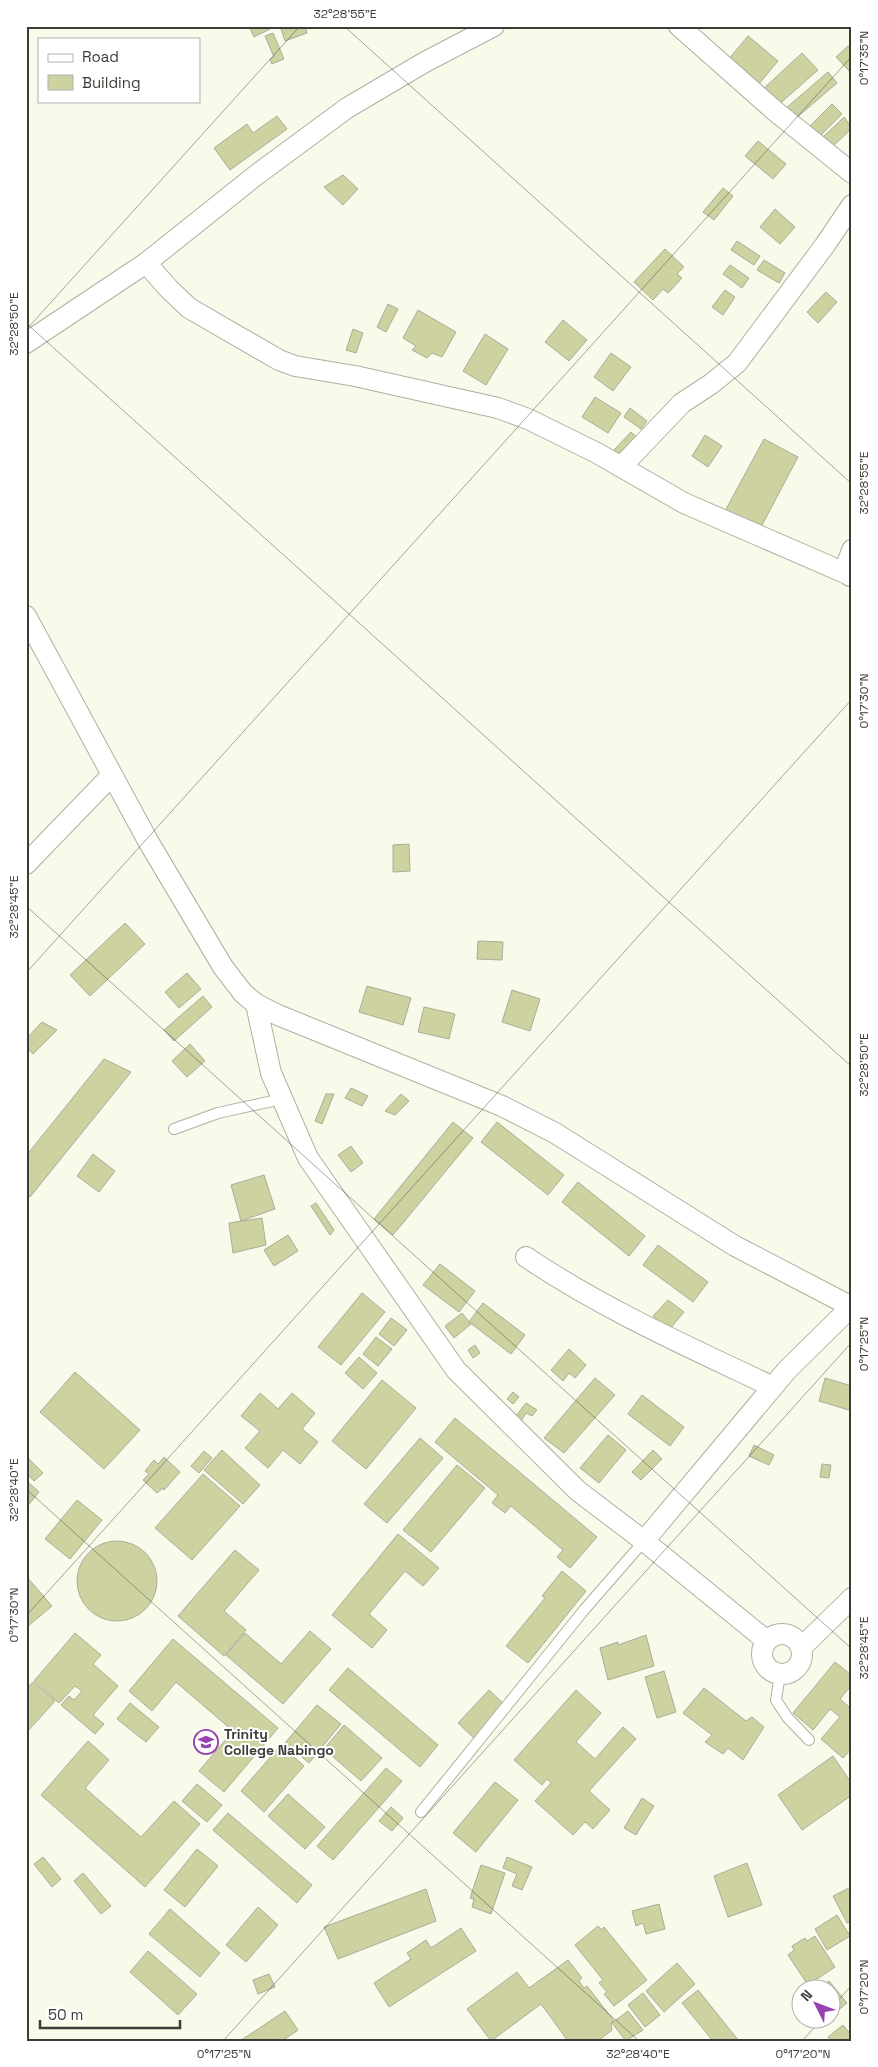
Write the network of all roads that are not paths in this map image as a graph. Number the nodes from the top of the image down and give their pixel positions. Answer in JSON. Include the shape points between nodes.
{"nodes":[{"id":1,"x":494,"y":26,"type":"edge"},
{"id":2,"x":679,"y":26,"type":"edge"},
{"id":3,"x":852,"y":173,"type":"edge"},
{"id":4,"x":852,"y":205,"type":"edge"},
{"id":5,"x":146,"y":263,"type":"junction"},
{"id":6,"x":26,"y":343,"type":"edge"},
{"id":7,"x":621,"y":467,"type":"junction"},
{"id":8,"x":852,"y":550,"type":"edge"},
{"id":9,"x":851,"y":576,"type":"edge"},
{"id":10,"x":26,"y":616,"type":"edge"},
{"id":11,"x":112,"y":775,"type":"junction"},
{"id":12,"x":26,"y":864,"type":"edge"},
{"id":13,"x":256,"y":1004,"type":"junction"},
{"id":14,"x":282,"y":1099,"type":"junction"},
{"id":15,"x":174,"y":1129,"type":"dead end"},
{"id":16,"x":526,"y":1257,"type":"dead end"},
{"id":17,"x":852,"y":1307,"type":"edge"},
{"id":18,"x":772,"y":1387,"type":"junction"},
{"id":19,"x":644,"y":1541,"type":"junction"},
{"id":20,"x":852,"y":1598,"type":"edge"},
{"id":21,"x":767,"y":1641,"type":"junction"},
{"id":22,"x":802,"y":1647,"type":"junction"},
{"id":23,"x":780,"y":1674,"type":"junction"},
{"id":24,"x":809,"y":1740,"type":"dead end"},
{"id":25,"x":421,"y":1812,"type":"dead end"}],
"edges":[{"from":1,"to":5,"type":"street","via":[[347,108]]},
{"from":2,"to":3,"type":"street","via":[[775,111]]},
{"from":4,"to":7,"type":"street","via":[[737,363],[682,403]]},
{"from":5,"to":6,"type":"street"},
{"from":5,"to":7,"type":"street","via":[[189,308],[279,360],[498,408],[558,433]]},
{"from":7,"to":9,"type":"street","via":[[684,503]]},
{"from":8,"to":9,"type":"street","via":[[847,564]]},
{"from":10,"to":11,"type":"street"},
{"from":11,"to":12,"type":"street"},
{"from":11,"to":13,"type":"street","via":[[223,967]]},
{"from":13,"to":14,"type":"street","via":[[271,1073]]},
{"from":13,"to":17,"type":"street","via":[[502,1106],[555,1133],[735,1246]]},
{"from":14,"to":15,"type":"lane","via":[[218,1114]]},
{"from":14,"to":19,"type":"street","via":[[308,1158],[456,1370],[578,1490]]},
{"from":16,"to":18,"type":"street","via":[[617,1312]]},
{"from":17,"to":18,"type":"street"},
{"from":18,"to":19,"type":"street"},
{"from":19,"to":21,"type":"street"},
{"from":19,"to":25,"type":"lane"},
{"from":20,"to":22,"type":"street"},
{"from":21,"to":22,"type":"street","via":[[773,1636],[786,1634],[793,1636]]},
{"from":21,"to":23,"type":"street","via":[[762,1652],[765,1664]]},
{"from":22,"to":23,"type":"street","via":[[798,1667]]},
{"from":23,"to":24,"type":"lane","via":[[776,1700]]}]}
